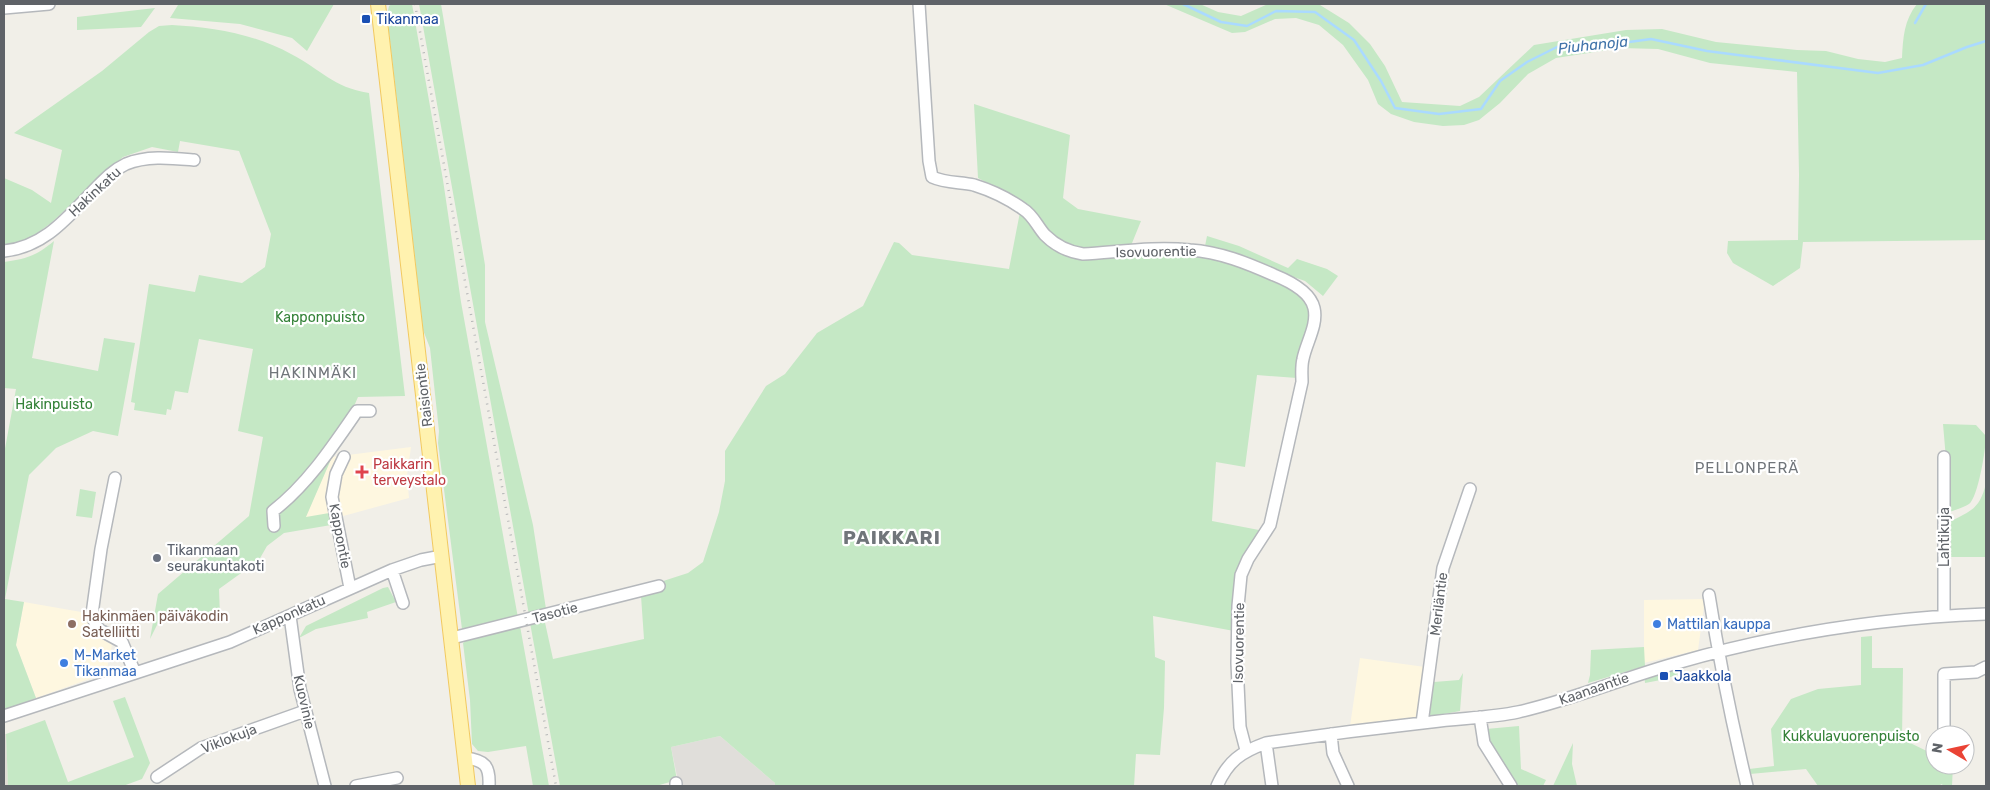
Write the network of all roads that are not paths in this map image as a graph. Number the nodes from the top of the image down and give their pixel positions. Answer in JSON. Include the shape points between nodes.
{"nodes":[{"id":1,"x":49,"y":4,"type":"edge"},
{"id":2,"x":378,"y":4,"type":"edge"},
{"id":3,"x":919,"y":4,"type":"edge"},
{"id":4,"x":4,"y":8,"type":"edge"},
{"id":5,"x":194,"y":160,"type":"dead end"},
{"id":6,"x":4,"y":251,"type":"edge"},
{"id":7,"x":370,"y":411,"type":"dead end"},
{"id":8,"x":344,"y":457,"type":"dead end"},
{"id":9,"x":1944,"y":457,"type":"dead end"},
{"id":10,"x":115,"y":478,"type":"dead end"},
{"id":11,"x":1470,"y":489,"type":"dead end"},
{"id":12,"x":274,"y":526,"type":"dead end"},
{"id":13,"x":442,"y":556,"type":"junction"},
{"id":14,"x":392,"y":570,"type":"junction"},
{"id":15,"x":659,"y":586,"type":"dead end"},
{"id":16,"x":350,"y":588,"type":"junction"},
{"id":17,"x":1709,"y":595,"type":"dead end"},
{"id":18,"x":404,"y":604,"type":"dead end"},
{"id":19,"x":1986,"y":614,"type":"edge"},
{"id":20,"x":290,"y":616,"type":"junction"},
{"id":21,"x":1944,"y":616,"type":"junction"},
{"id":22,"x":452,"y":638,"type":"junction"},
{"id":23,"x":1718,"y":653,"type":"junction"},
{"id":24,"x":1986,"y":667,"type":"edge"},
{"id":25,"x":135,"y":673,"type":"junction"},
{"id":26,"x":305,"y":711,"type":"junction"},
{"id":27,"x":4,"y":716,"type":"edge"},
{"id":28,"x":1480,"y":717,"type":"junction"},
{"id":29,"x":1422,"y":723,"type":"junction"},
{"id":30,"x":1944,"y":725,"type":"edge"},
{"id":31,"x":1331,"y":734,"type":"junction"},
{"id":32,"x":1266,"y":743,"type":"junction"},
{"id":33,"x":1246,"y":750,"type":"junction"},
{"id":34,"x":465,"y":758,"type":"junction"},
{"id":35,"x":157,"y":777,"type":"dead end"},
{"id":36,"x":397,"y":778,"type":"dead end"},
{"id":37,"x":325,"y":786,"type":"edge"},
{"id":38,"x":356,"y":786,"type":"edge"},
{"id":39,"x":468,"y":786,"type":"edge"},
{"id":40,"x":489,"y":786,"type":"edge"},
{"id":41,"x":1218,"y":786,"type":"edge"},
{"id":42,"x":1272,"y":786,"type":"edge"},
{"id":43,"x":1348,"y":786,"type":"edge"},
{"id":44,"x":1511,"y":786,"type":"edge"},
{"id":45,"x":1747,"y":786,"type":"edge"}],
"edges":[{"from":1,"to":4,"type":"street"},
{"from":2,"to":13,"type":"main road","name":"Raisiontie"},
{"from":3,"to":33,"type":"street","name":"Isovuorentie","via":[[932,177],[972,185],[1008,200],[1029,213],[1053,242],[1074,252],[1188,249],[1222,255],[1282,278],[1303,291],[1314,305],[1302,382],[1270,524],[1242,575],[1237,663],[1240,727]]},
{"from":5,"to":6,"type":"street","name":"Hakinkatu","via":[[152,158],[124,165],[37,242]]},
{"from":7,"to":12,"type":"street","via":[[357,411],[310,473],[273,511]]},
{"from":8,"to":16,"type":"street","name":"Kappontie","via":[[336,474],[332,497]]},
{"from":9,"to":21,"type":"street","name":"Lahtikuja"},
{"from":10,"to":25,"type":"street","via":[[92,614],[100,630],[122,642]]},
{"from":11,"to":29,"type":"street","name":"Meriläntie","via":[[1443,568]]},
{"from":13,"to":14,"type":"street","name":"Kapponkatu"},
{"from":13,"to":22,"type":"main road","name":"Raisiontie"},
{"from":14,"to":16,"type":"street","name":"Kapponkatu"},
{"from":14,"to":18,"type":"street"},
{"from":15,"to":22,"type":"street","name":"Tasotie"},
{"from":16,"to":20,"type":"street","name":"Kapponkatu"},
{"from":17,"to":23,"type":"street"},
{"from":19,"to":21,"type":"street","name":"Kaanaantie"},
{"from":20,"to":25,"type":"street","name":"Kapponkatu","via":[[230,642]]},
{"from":20,"to":26,"type":"street","name":"Kuovinie"},
{"from":21,"to":23,"type":"street","name":"Kaanaantie","via":[[1820,630]]},
{"from":22,"to":34,"type":"main road","name":"Raisiontie"},
{"from":23,"to":28,"type":"street","name":"Kaanaantie","via":[[1644,672],[1542,706]]},
{"from":23,"to":45,"type":"street"},
{"from":24,"to":30,"type":"street","via":[[1976,672],[1944,674]]},
{"from":25,"to":27,"type":"street","name":"Kapponkatu"},
{"from":26,"to":35,"type":"street","name":"Viklokuja","via":[[201,748]]},
{"from":26,"to":37,"type":"street","name":"Kuovinie"},
{"from":28,"to":29,"type":"street","name":"Kaanaantie"},
{"from":28,"to":44,"type":"street","via":[[1484,743]]},
{"from":29,"to":31,"type":"street","name":"Kaanaantie"},
{"from":31,"to":32,"type":"street","name":"Kaanaantie"},
{"from":31,"to":43,"type":"street","via":[[1332,753]]},
{"from":32,"to":33,"type":"street","name":"Kaanaantie"},
{"from":32,"to":42,"type":"street"},
{"from":33,"to":41,"type":"street","name":"Kaanaantie","via":[[1232,761]]},
{"from":34,"to":39,"type":"main road","name":"Raisiontie"},
{"from":34,"to":40,"type":"street","via":[[481,761],[486,766]]},
{"from":36,"to":38,"type":"street"}]}
